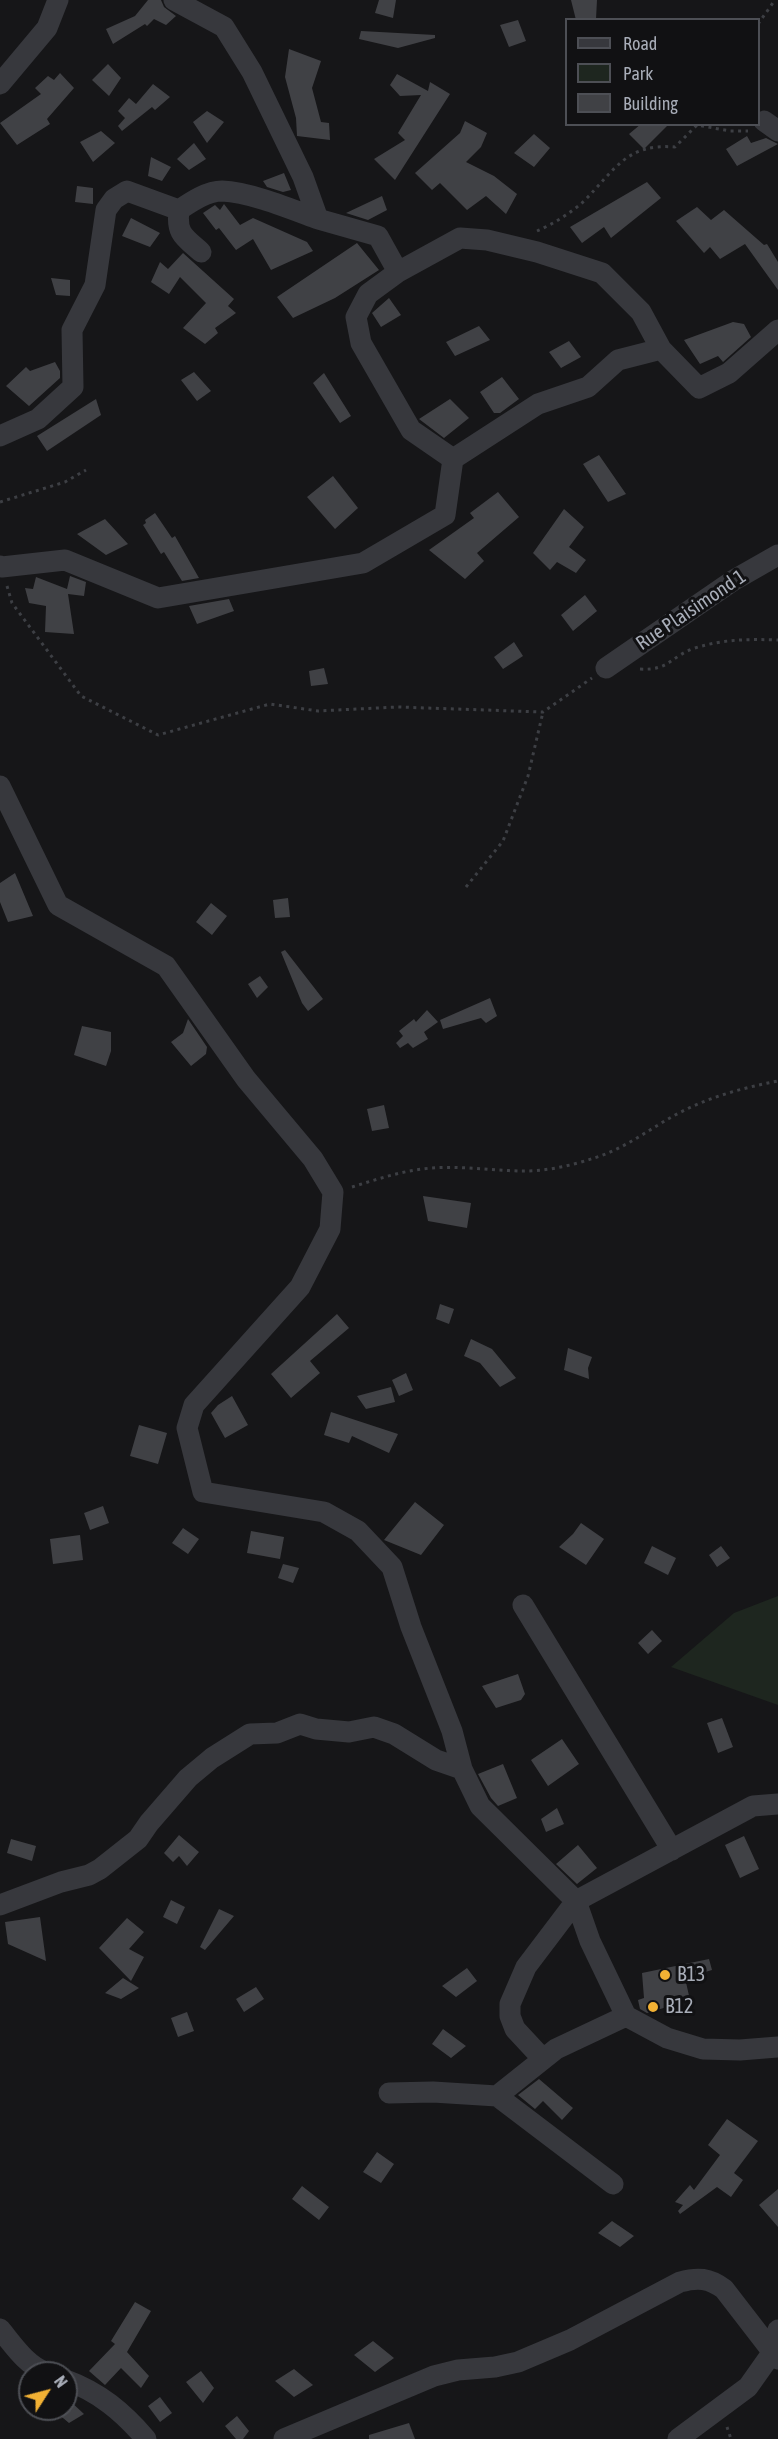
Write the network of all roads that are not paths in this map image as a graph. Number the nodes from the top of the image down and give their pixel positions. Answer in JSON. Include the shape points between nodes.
{"nodes":[{"id":1,"x":58,"y":0,"type":"edge"},
{"id":2,"x":174,"y":0,"type":"edge"},
{"id":3,"x":0,"y":84,"type":"edge"},
{"id":4,"x":179,"y":210,"type":"junction"},
{"id":5,"x":318,"y":219,"type":"junction"},
{"id":6,"x":201,"y":252,"type":"dead end"},
{"id":7,"x":398,"y":272,"type":"junction"},
{"id":8,"x":778,"y":330,"type":"edge"},
{"id":9,"x":661,"y":349,"type":"junction"},
{"id":10,"x":0,"y":436,"type":"edge"},
{"id":11,"x":453,"y":459,"type":"junction"},
{"id":12,"x":778,"y":555,"type":"edge"},
{"id":13,"x":1,"y":567,"type":"edge"},
{"id":14,"x":606,"y":668,"type":"road end"},
{"id":15,"x":0,"y":786,"type":"edge"},
{"id":16,"x":523,"y":1605,"type":"dead end"},
{"id":17,"x":462,"y":1769,"type":"junction"},
{"id":18,"x":778,"y":1804,"type":"edge"},
{"id":19,"x":672,"y":1850,"type":"junction"},
{"id":20,"x":576,"y":1901,"type":"junction"},
{"id":21,"x":0,"y":1905,"type":"edge"},
{"id":22,"x":626,"y":2016,"type":"junction"},
{"id":23,"x":778,"y":2047,"type":"edge"},
{"id":24,"x":542,"y":2058,"type":"junction"},
{"id":25,"x":389,"y":2093,"type":"dead end"},
{"id":26,"x":496,"y":2097,"type":"junction"},
{"id":27,"x":613,"y":2184,"type":"dead end"},
{"id":28,"x":0,"y":2329,"type":"edge"},
{"id":29,"x":778,"y":2330,"type":"edge"},
{"id":30,"x":775,"y":2356,"type":"edge"},
{"id":31,"x":28,"y":2361,"type":"edge"},
{"id":32,"x":78,"y":2384,"type":"edge"},
{"id":33,"x":146,"y":2439,"type":"edge"},
{"id":34,"x":284,"y":2439,"type":"edge"},
{"id":35,"x":678,"y":2439,"type":"edge"}],
"edges":[{"from":1,"to":3,"type":"street","via":[[47,28]]},
{"from":2,"to":5,"type":"street","via":[[224,27],[252,72],[303,177]]},
{"from":4,"to":5,"type":"street","via":[[195,199],[221,191]]},
{"from":4,"to":6,"type":"street","via":[[177,225]]},
{"from":4,"to":10,"type":"street","via":[[127,191],[114,199],[106,210],[95,285],[72,330],[73,387],[38,419]]},
{"from":5,"to":7,"type":"street","via":[[378,236]]},
{"from":7,"to":9,"type":"street","via":[[460,238],[501,243],[602,273],[641,312]]},
{"from":7,"to":11,"type":"street","via":[[368,294],[360,309],[356,317],[361,343],[411,430]]},
{"from":8,"to":9,"type":"street","via":[[729,373],[699,388]]},
{"from":9,"to":11,"type":"street","via":[[618,360],[588,387],[538,404]]},
{"from":11,"to":13,"type":"street","via":[[445,515],[363,563],[158,598],[65,560]]},
{"from":12,"to":14,"type":"street","name":"Rue Plaisimond 1"},
{"from":15,"to":17,"type":"street","via":[[58,905],[166,966],[333,1192],[330,1229],[300,1287],[194,1404],[188,1428],[203,1492],[324,1512],[358,1531],[392,1567]]},
{"from":16,"to":19,"type":"street"},
{"from":17,"to":20,"type":"street","via":[[480,1806]]},
{"from":17,"to":21,"type":"street","via":[[436,1760],[394,1734],[374,1727],[349,1732],[300,1724],[277,1733],[250,1734],[188,1778],[138,1839],[100,1869]]},
{"from":18,"to":19,"type":"street","via":[[753,1806]]},
{"from":19,"to":20,"type":"street"},
{"from":20,"to":22,"type":"street","via":[[590,1941]]},
{"from":20,"to":24,"type":"street","via":[[526,1967],[510,2004],[515,2029]]},
{"from":22,"to":23,"type":"street","via":[[667,2038],[703,2049]]},
{"from":22,"to":24,"type":"street","via":[[570,2040]]},
{"from":24,"to":26,"type":"street"},
{"from":25,"to":26,"type":"street"},
{"from":26,"to":27,"type":"street"},
{"from":28,"to":31,"type":"street"},
{"from":29,"to":30,"type":"street"},
{"from":30,"to":34,"type":"street","via":[[724,2289],[715,2282],[695,2278],[518,2362],[434,2376]]},
{"from":30,"to":35,"type":"street","via":[[748,2387]]},
{"from":32,"to":33,"type":"street","via":[[120,2410]]}]}
